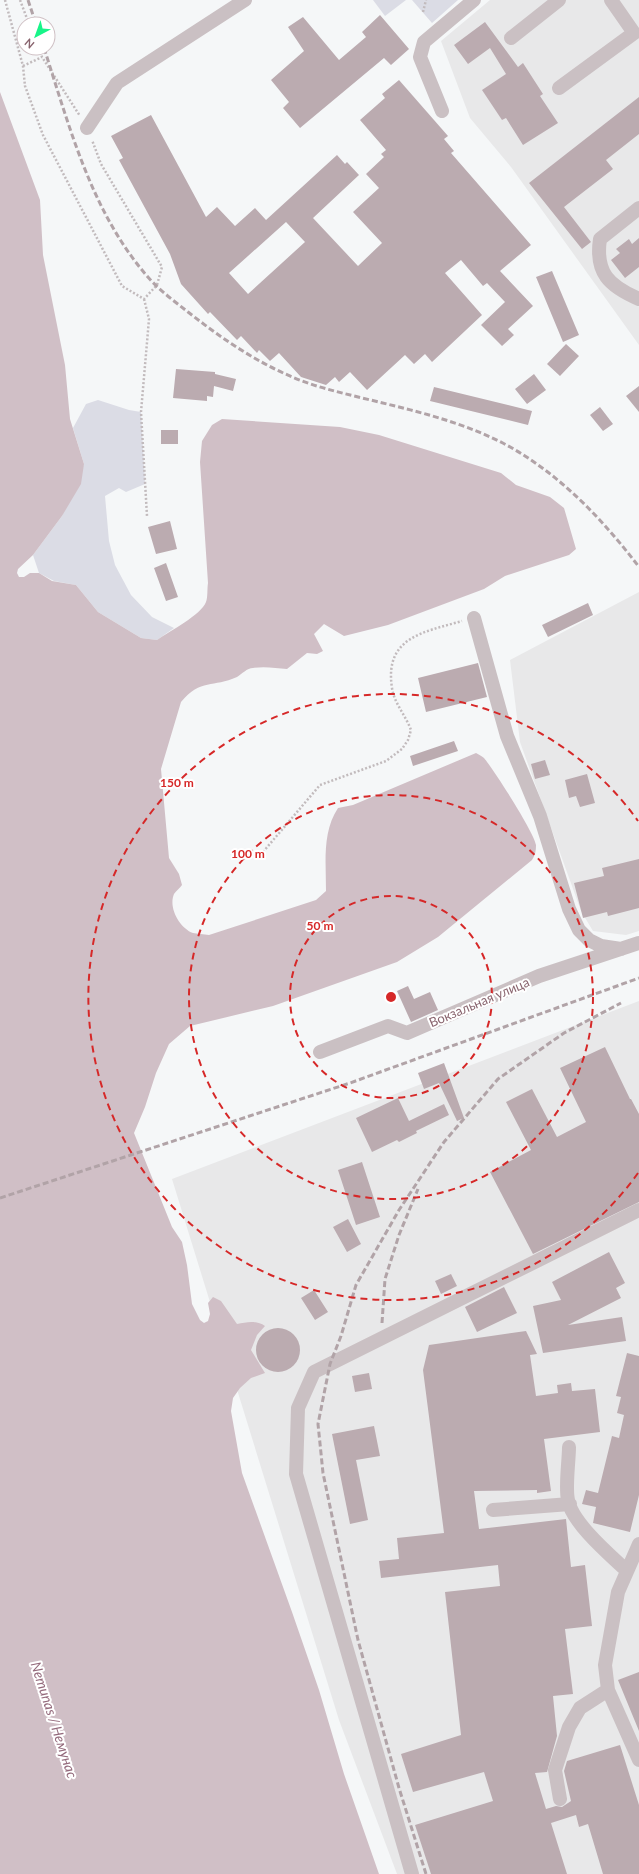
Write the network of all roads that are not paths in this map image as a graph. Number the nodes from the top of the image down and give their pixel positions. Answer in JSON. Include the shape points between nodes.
{"nodes":[{"id":1,"x":246,"y":0,"type":"edge"},
{"id":2,"x":474,"y":0,"type":"edge"},
{"id":3,"x":559,"y":0,"type":"edge"},
{"id":4,"x":611,"y":0,"type":"edge"},
{"id":5,"x":637,"y":32,"type":"edge"},
{"id":6,"x":511,"y":38,"type":"dead end"},
{"id":7,"x":559,"y":88,"type":"dead end"},
{"id":8,"x":442,"y":111,"type":"dead end"},
{"id":9,"x":87,"y":128,"type":"road end"},
{"id":10,"x":639,"y":208,"type":"edge"},
{"id":11,"x":639,"y":299,"type":"edge"},
{"id":12,"x":474,"y":618,"type":"road end"},
{"id":13,"x":639,"y":943,"type":"edge"},
{"id":14,"x":621,"y":949,"type":"junction"},
{"id":15,"x":320,"y":1052,"type":"dead end"},
{"id":16,"x":639,"y":1210,"type":"edge"},
{"id":17,"x":569,"y":1447,"type":"dead end"},
{"id":18,"x":570,"y":1504,"type":"junction"},
{"id":19,"x":493,"y":1510,"type":"dead end"},
{"id":20,"x":639,"y":1544,"type":"edge"},
{"id":21,"x":627,"y":1571,"type":"junction"},
{"id":22,"x":608,"y":1690,"type":"junction"},
{"id":23,"x":639,"y":1760,"type":"edge"},
{"id":24,"x":560,"y":1799,"type":"dead end"},
{"id":25,"x":412,"y":1874,"type":"edge"}],
"edges":[{"from":1,"to":9,"type":"street","via":[[116,83]]},
{"from":2,"to":8,"type":"street","via":[[421,46],[420,56]]},
{"from":3,"to":6,"type":"street"},
{"from":4,"to":5,"type":"street"},
{"from":5,"to":7,"type":"street"},
{"from":10,"to":11,"type":"street","via":[[600,239],[598,255],[602,270],[610,282],[624,293]]},
{"from":12,"to":14,"type":"street","via":[[507,736],[540,816],[569,909],[579,930],[589,940],[602,946]]},
{"from":13,"to":14,"type":"street","name":"Вокзальная улица"},
{"from":14,"to":15,"type":"street","name":"Вокзальная улица","via":[[539,976],[407,1033],[388,1026]]},
{"from":16,"to":25,"type":"street","via":[[314,1372],[298,1408],[296,1474]]},
{"from":17,"to":18,"type":"street"},
{"from":18,"to":19,"type":"street"},
{"from":18,"to":21,"type":"street","via":[[584,1529]]},
{"from":20,"to":21,"type":"street"},
{"from":21,"to":22,"type":"street","via":[[618,1592],[610,1629],[605,1665]]},
{"from":22,"to":23,"type":"street"},
{"from":22,"to":24,"type":"street","via":[[580,1708],[569,1728],[555,1770]]}]}
